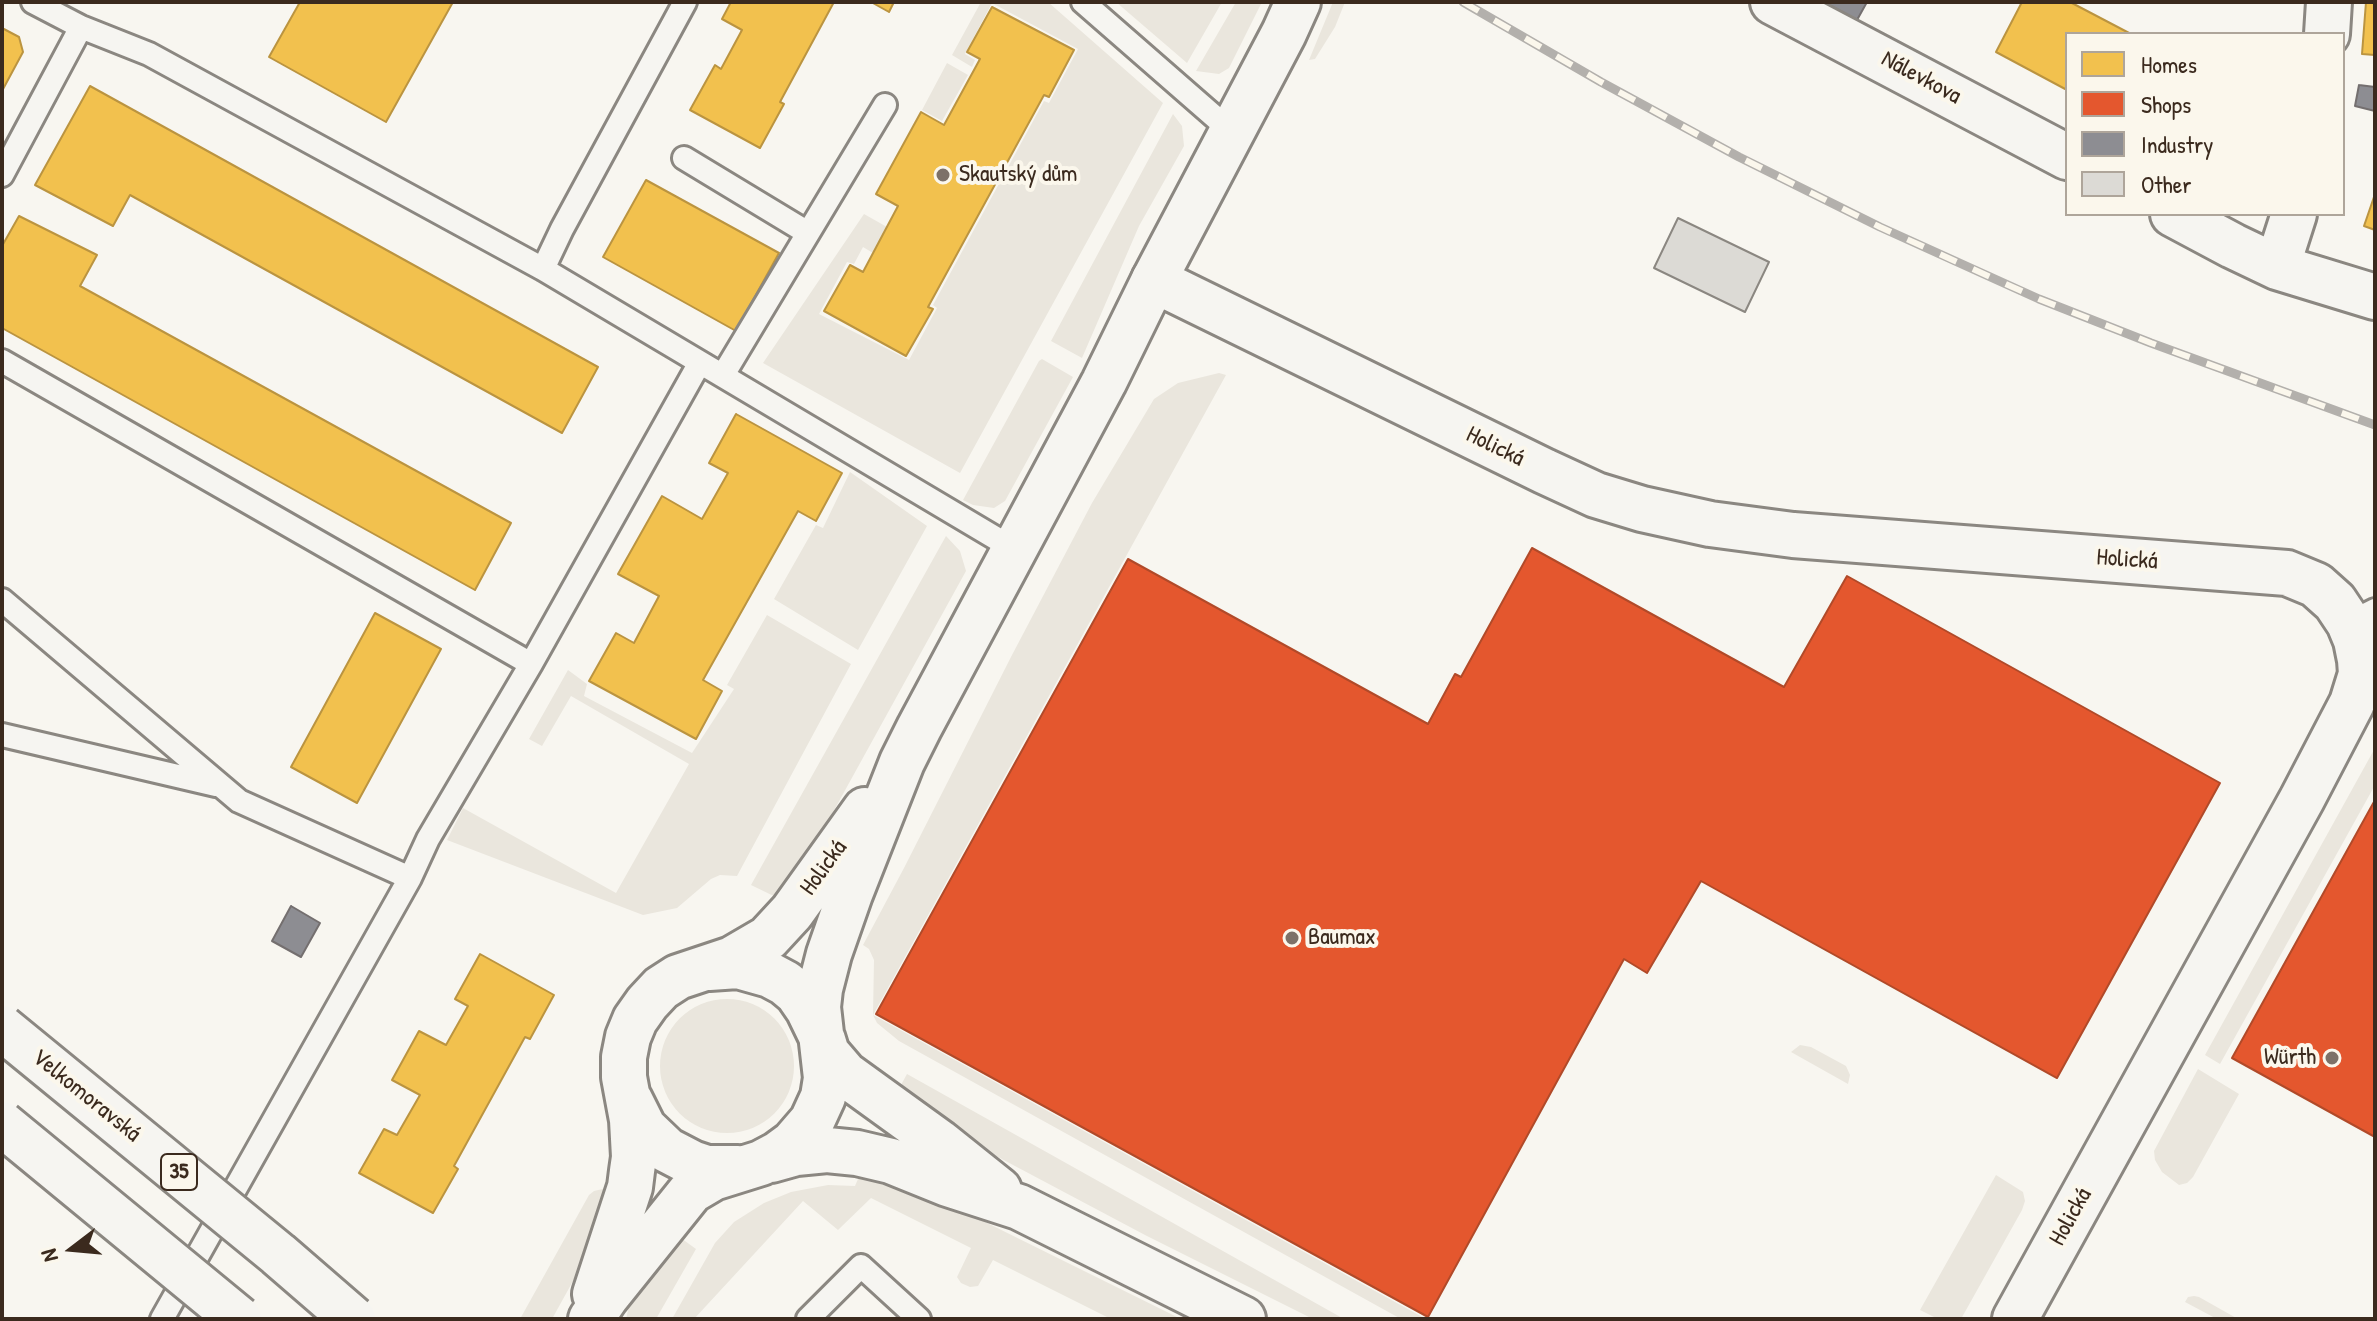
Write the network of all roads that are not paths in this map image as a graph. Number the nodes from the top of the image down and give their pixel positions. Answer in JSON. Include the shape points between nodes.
{"nodes":[{"id":1,"x":33,"y":2,"type":"edge"},
{"id":2,"x":685,"y":2,"type":"edge"},
{"id":3,"x":1083,"y":2,"type":"edge"},
{"id":4,"x":1298,"y":2,"type":"edge"},
{"id":5,"x":1773,"y":2,"type":"edge"},
{"id":6,"x":2329,"y":2,"type":"edge"},
{"id":7,"x":81,"y":27,"type":"junction"},
{"id":8,"x":2327,"y":32,"type":"edge"},
{"id":9,"x":885,"y":105,"type":"dead end"},
{"id":10,"x":1232,"y":132,"type":"junction"},
{"id":11,"x":2065,"y":156,"type":"edge"},
{"id":12,"x":684,"y":158,"type":"dead end"},
{"id":13,"x":2,"y":175,"type":"edge"},
{"id":14,"x":2177,"y":216,"type":"edge"},
{"id":15,"x":2293,"y":216,"type":"edge"},
{"id":16,"x":808,"y":233,"type":"junction"},
{"id":17,"x":2277,"y":267,"type":"junction"},
{"id":18,"x":543,"y":269,"type":"junction"},
{"id":19,"x":1154,"y":280,"type":"junction"},
{"id":20,"x":2375,"y":297,"type":"edge"},
{"id":21,"x":2,"y":361,"type":"edge"},
{"id":22,"x":699,"y":364,"type":"junction"},
{"id":23,"x":723,"y":375,"type":"junction"},
{"id":24,"x":1014,"y":549,"type":"junction"},
{"id":25,"x":2,"y":600,"type":"edge"},
{"id":26,"x":2362,"y":616,"type":"edge"},
{"id":27,"x":531,"y":664,"type":"junction"},
{"id":28,"x":919,"y":728,"type":"junction"},
{"id":29,"x":2,"y":735,"type":"edge"},
{"id":30,"x":221,"y":786,"type":"junction"},
{"id":31,"x":410,"y":878,"type":"junction"},
{"id":32,"x":696,"y":970,"type":"junction"},
{"id":33,"x":2,"y":1028,"type":"edge"},
{"id":34,"x":823,"y":1040,"type":"junction"},
{"id":35,"x":627,"y":1094,"type":"junction"},
{"id":36,"x":2,"y":1124,"type":"edge"},
{"id":37,"x":750,"y":1166,"type":"junction"},
{"id":38,"x":1019,"y":1207,"type":"junction"},
{"id":39,"x":162,"y":1319,"type":"edge"},
{"id":40,"x":239,"y":1319,"type":"edge"},
{"id":41,"x":353,"y":1319,"type":"edge"},
{"id":42,"x":588,"y":1319,"type":"edge"},
{"id":43,"x":808,"y":1319,"type":"edge"},
{"id":44,"x":919,"y":1319,"type":"edge"},
{"id":45,"x":1243,"y":1319,"type":"edge"},
{"id":46,"x":2015,"y":1319,"type":"edge"}],
"edges":[{"from":1,"to":7,"type":"lane"},
{"from":2,"to":18,"type":"lane"},
{"from":3,"to":10,"type":"lane"},
{"from":4,"to":10,"type":"street","name":"Holická"},
{"from":5,"to":11,"type":"street","name":"Nálevkova"},
{"from":6,"to":8,"type":"street"},
{"from":7,"to":13,"type":"lane"},
{"from":7,"to":18,"type":"lane","via":[[149,54]]},
{"from":9,"to":16,"type":"lane"},
{"from":10,"to":19,"type":"street","name":"Holická"},
{"from":12,"to":16,"type":"lane"},
{"from":14,"to":17,"type":"street"},
{"from":15,"to":17,"type":"street"},
{"from":16,"to":23,"type":"lane"},
{"from":17,"to":20,"type":"street"},
{"from":18,"to":22,"type":"lane"},
{"from":19,"to":24,"type":"street","name":"Holická"},
{"from":19,"to":26,"type":"street","name":"Holická","via":[[1544,471],[1628,505],[1710,524],[1793,535],[2287,573]]},
{"from":21,"to":27,"type":"lane"},
{"from":22,"to":23,"type":"lane"},
{"from":22,"to":27,"type":"lane"},
{"from":23,"to":24,"type":"lane"},
{"from":24,"to":28,"type":"street","name":"Holická"},
{"from":25,"to":30,"type":"lane"},
{"from":26,"to":46,"type":"street","name":"Holická","via":[[2356,640],[2361,674],[2344,722]]},
{"from":27,"to":31,"type":"lane"},
{"from":28,"to":32,"type":"street","name":"Holická","via":[[780,926],[732,959]]},
{"from":28,"to":34,"type":"street","name":"Holická","via":[[834,936],[818,1007]]},
{"from":29,"to":30,"type":"lane"},
{"from":30,"to":31,"type":"lane","via":[[239,801]]},
{"from":31,"to":39,"type":"lane"},
{"from":32,"to":34,"type":"street","name":"Holická","via":[[738,966],[785,983],[797,993]]},
{"from":32,"to":35,"type":"street","name":"Holická","via":[[661,988],[635,1020],[624,1057]]},
{"from":33,"to":41,"type":"street","name":"Velkomoravská","number":"35","bridge":true},
{"from":34,"to":37,"type":"street","name":"Holická","via":[[826,1078],[818,1109],[793,1143]]},
{"from":34,"to":38,"type":"street","via":[[845,1074]]},
{"from":35,"to":37,"type":"street","name":"Holická","via":[[644,1128],[667,1150],[707,1168]]},
{"from":35,"to":42,"type":"street","name":"Holická","via":[[634,1157],[630,1187]]},
{"from":36,"to":40,"type":"street","bridge":true},
{"from":37,"to":38,"type":"street","via":[[811,1150],[857,1153]]},
{"from":37,"to":42,"type":"street","name":"Holická","via":[[691,1191]]},
{"from":38,"to":45,"type":"street"},
{"from":43,"to":44,"type":"lane","via":[[861,1266]]}]}
